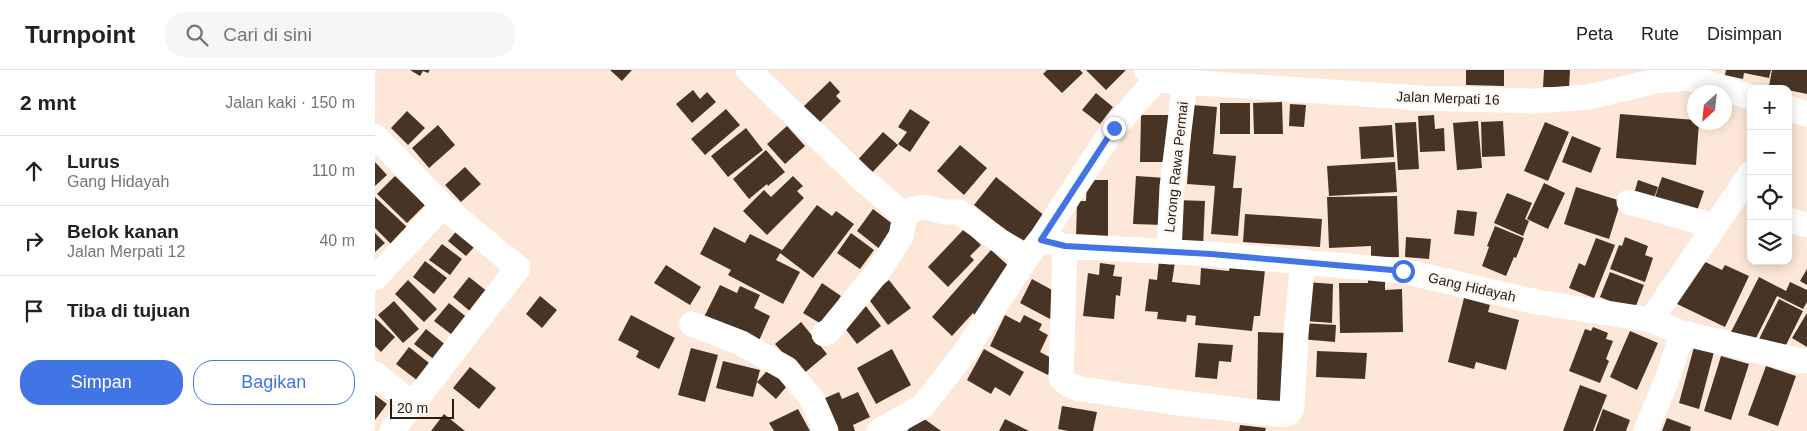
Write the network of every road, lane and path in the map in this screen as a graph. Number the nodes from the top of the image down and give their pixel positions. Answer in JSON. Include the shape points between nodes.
{"nodes":[{"id":1,"x":748,"y":70,"type":"edge"},
{"id":2,"x":1688,"y":74,"type":"edge"},
{"id":3,"x":1164,"y":76,"type":"edge"},
{"id":4,"x":1747,"y":96,"type":"edge"},
{"id":5,"x":375,"y":136,"type":"edge"},
{"id":6,"x":1750,"y":175,"type":"edge"},
{"id":7,"x":1629,"y":202,"type":"dead end"},
{"id":8,"x":443,"y":206,"type":"junction"},
{"id":9,"x":1740,"y":207,"type":"edge"},
{"id":10,"x":905,"y":216,"type":"junction"},
{"id":11,"x":1792,"y":221,"type":"edge"},
{"id":12,"x":1807,"y":225,"type":"edge"},
{"id":13,"x":1714,"y":226,"type":"junction"},
{"id":14,"x":1065,"y":246,"type":"junction"},
{"id":15,"x":1034,"y":248,"type":"junction"},
{"id":16,"x":1169,"y":252,"type":"junction"},
{"id":17,"x":1303,"y":261,"type":"junction"},
{"id":18,"x":375,"y":278,"type":"edge"},
{"id":19,"x":1651,"y":320,"type":"junction"},
{"id":20,"x":692,"y":324,"type":"dead end"},
{"id":21,"x":824,"y":334,"type":"dead end"},
{"id":22,"x":1682,"y":334,"type":"junction"},
{"id":23,"x":1807,"y":360,"type":"edge"},
{"id":24,"x":375,"y":374,"type":"edge"},
{"id":25,"x":412,"y":404,"type":"junction"},
{"id":26,"x":392,"y":431,"type":"edge"},
{"id":27,"x":826,"y":431,"type":"edge"},
{"id":28,"x":879,"y":431,"type":"edge"},
{"id":29,"x":1646,"y":431,"type":"edge"}],
"edges":[{"from":1,"to":10,"type":"street"},
{"from":2,"to":3,"type":"street","name":"Jalan Merpati 16","via":[[1589,97],[1534,101],[1420,98]]},
{"from":2,"to":4,"type":"street","name":"Jalan Merpati 16"},
{"from":3,"to":15,"type":"street","via":[[1114,128]]},
{"from":3,"to":16,"type":"street","name":"Lorong Rawa Permai","via":[[1172,187]]},
{"from":5,"to":8,"type":"street"},
{"from":6,"to":9,"type":"street"},
{"from":7,"to":13,"type":"street"},
{"from":8,"to":18,"type":"street"},
{"from":8,"to":25,"type":"street","via":[[518,268]]},
{"from":9,"to":13,"type":"street"},
{"from":10,"to":15,"type":"street","name":"Gang Hidayah","via":[[913,209],[925,207],[959,212],[1000,241]]},
{"from":10,"to":21,"type":"street","via":[[901,236],[880,269]]},
{"from":11,"to":12,"type":"street"},
{"from":13,"to":19,"type":"street"},
{"from":14,"to":15,"type":"street","name":"Gang Hidayah"},
{"from":14,"to":16,"type":"street","name":"Gang Hidayah"},
{"from":14,"to":17,"type":"street","via":[[1061,378],[1069,385],[1162,401],[1284,416],[1292,408]]},
{"from":15,"to":28,"type":"street","via":[[963,355],[922,407]]},
{"from":16,"to":17,"type":"street","name":"Gang Hidayah"},
{"from":17,"to":19,"type":"street","name":"Gang Hidayah","via":[[1403,271],[1537,302]]},
{"from":19,"to":22,"type":"street","name":"Gang Hidayah"},
{"from":20,"to":27,"type":"street","via":[[741,343],[787,368],[812,399]]},
{"from":22,"to":23,"type":"street","name":"Gang Hidayah"},
{"from":22,"to":29,"type":"street"},
{"from":24,"to":25,"type":"street"},
{"from":25,"to":26,"type":"street"}]}
